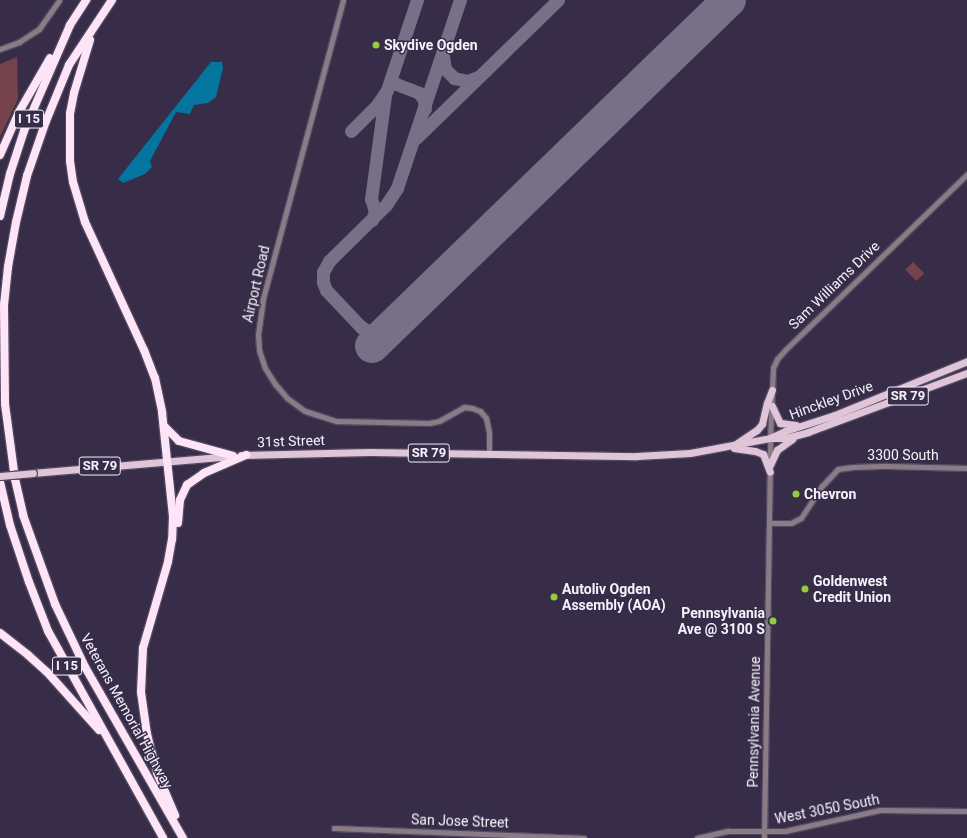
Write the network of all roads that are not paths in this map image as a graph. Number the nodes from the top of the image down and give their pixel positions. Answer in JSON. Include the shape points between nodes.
{"nodes":[{"id":1,"x":59,"y":0,"type":"edge"},
{"id":2,"x":86,"y":0,"type":"edge"},
{"id":3,"x":112,"y":0,"type":"edge"},
{"id":4,"x":343,"y":0,"type":"edge"},
{"id":5,"x":70,"y":25,"type":"junction"},
{"id":6,"x":93,"y":29,"type":"junction"},
{"id":7,"x":0,"y":49,"type":"edge"},
{"id":8,"x":0,"y":155,"type":"edge"},
{"id":9,"x":967,"y":174,"type":"edge"},
{"id":10,"x":0,"y":216,"type":"edge"},
{"id":11,"x":967,"y":360,"type":"edge"},
{"id":12,"x":967,"y":373,"type":"edge"},
{"id":13,"x":772,"y":390,"type":"junction"},
{"id":14,"x":772,"y":406,"type":"junction"},
{"id":15,"x":163,"y":426,"type":"junction"},
{"id":16,"x":800,"y":426,"type":"junction"},
{"id":17,"x":796,"y":436,"type":"junction"},
{"id":18,"x":770,"y":438,"type":"junction"},
{"id":19,"x":732,"y":446,"type":"junction"},
{"id":20,"x":489,"y":453,"type":"junction"},
{"id":21,"x":246,"y":455,"type":"junction"},
{"id":22,"x":584,"y":455,"type":"joint"},
{"id":23,"x":233,"y":456,"type":"junction"},
{"id":24,"x":167,"y":460,"type":"junction"},
{"id":25,"x":967,"y":468,"type":"edge"},
{"id":26,"x":770,"y":469,"type":"junction"},
{"id":27,"x":0,"y":476,"type":"edge"},
{"id":28,"x":0,"y":482,"type":"edge"},
{"id":29,"x":770,"y":523,"type":"junction"},
{"id":30,"x":168,"y":562,"type":"junction"},
{"id":31,"x":0,"y":633,"type":"edge"},
{"id":32,"x":110,"y":743,"type":"junction"},
{"id":33,"x":967,"y":811,"type":"edge"},
{"id":34,"x":334,"y":828,"type":"dead end"},
{"id":35,"x":764,"y":835,"type":"edge"},
{"id":36,"x":163,"y":838,"type":"edge"},
{"id":37,"x":184,"y":838,"type":"edge"},
{"id":38,"x":584,"y":838,"type":"edge"},
{"id":39,"x":697,"y":838,"type":"edge"}],
"edges":[{"from":1,"to":7,"type":"street","via":[[39,29],[20,42]]},
{"from":2,"to":5,"type":"highway","number":"I 15"},
{"from":3,"to":6,"type":"highway","name":"Veterans Memorial Highway","number":"I 15"},
{"from":4,"to":20,"type":"street","name":"Airport Road","via":[[263,299],[258,334],[259,350],[265,368],[275,384],[287,398],[305,411],[336,421],[429,423],[439,421],[464,408],[472,408],[480,411],[486,418]]},
{"from":5,"to":8,"type":"highway","via":[[19,112]]},
{"from":5,"to":10,"type":"highway","number":"I 15","via":[[24,131]]},
{"from":6,"to":15,"type":"highway","via":[[70,114],[73,182],[85,222],[155,378]]},
{"from":6,"to":37,"type":"highway","name":"Veterans Memorial Highway","number":"I 15","via":[[69,65],[27,176],[8,267],[4,305],[5,404],[15,479],[22,508],[55,604],[85,667]]},
{"from":9,"to":13,"type":"street","name":"Sam Williams Drive","via":[[777,358],[773,368]]},
{"from":11,"to":16,"type":"main road","name":"Hinckley Drive","number":"SR 79","via":[[835,415]]},
{"from":12,"to":17,"type":"main road","name":"Hinckley Drive","number":"SR 79"},
{"from":13,"to":14,"type":"street","name":"Sam Williams Drive"},
{"from":13,"to":19,"type":"main road","via":[[762,424]]},
{"from":14,"to":16,"type":"main road","via":[[780,423]]},
{"from":14,"to":18,"type":"street","name":"Sam Williams Drive"},
{"from":15,"to":23,"type":"highway","via":[[179,441]]},
{"from":15,"to":24,"type":"highway"},
{"from":16,"to":18,"type":"main road","name":"Hinckley Drive","number":"SR 79"},
{"from":17,"to":18,"type":"main road","name":"Hinckley Drive","number":"SR 79"},
{"from":17,"to":26,"type":"main road","via":[[777,450]]},
{"from":18,"to":19,"type":"main road","name":"Hinckley Drive","number":"SR 79"},
{"from":18,"to":26,"type":"street","name":"Pennsylvania Avenue"},
{"from":19,"to":22,"type":"main road","name":"Hinckley Drive","number":"SR 79","via":[[663,455]]},
{"from":19,"to":26,"type":"main road","via":[[762,454]]},
{"from":20,"to":21,"type":"main road","name":"31st Street","number":"SR 79"},
{"from":20,"to":22,"type":"main road","name":"31st Street","number":"SR 79"},
{"from":21,"to":23,"type":"main road","name":"31st Street","number":"SR 79"},
{"from":21,"to":30,"type":"highway","via":[[204,473],[187,485],[180,500],[175,550]]},
{"from":23,"to":24,"type":"main road","name":"31st Street","number":"SR 79"},
{"from":24,"to":27,"type":"main road","name":"31st Street","number":"SR 79","bridge":true},
{"from":24,"to":30,"type":"highway","via":[[173,516]]},
{"from":25,"to":29,"type":"street","name":"3300 South","via":[[887,466],[838,470],[822,486],[801,518],[791,523]]},
{"from":26,"to":29,"type":"street","name":"Pennsylvania Avenue"},
{"from":28,"to":32,"type":"highway","number":"I 15","via":[[10,525],[48,630]]},
{"from":29,"to":35,"type":"street","name":"Pennsylvania Avenue"},
{"from":30,"to":37,"type":"highway","via":[[143,648],[141,692],[153,760]]},
{"from":31,"to":32,"type":"highway","via":[[47,672]]},
{"from":32,"to":36,"type":"highway","number":"I 15"},
{"from":33,"to":35,"type":"street","name":"West 3050 South","via":[[880,810]]},
{"from":34,"to":38,"type":"street","name":"San Jose Street"},
{"from":35,"to":39,"type":"street","via":[[728,832]]}]}
